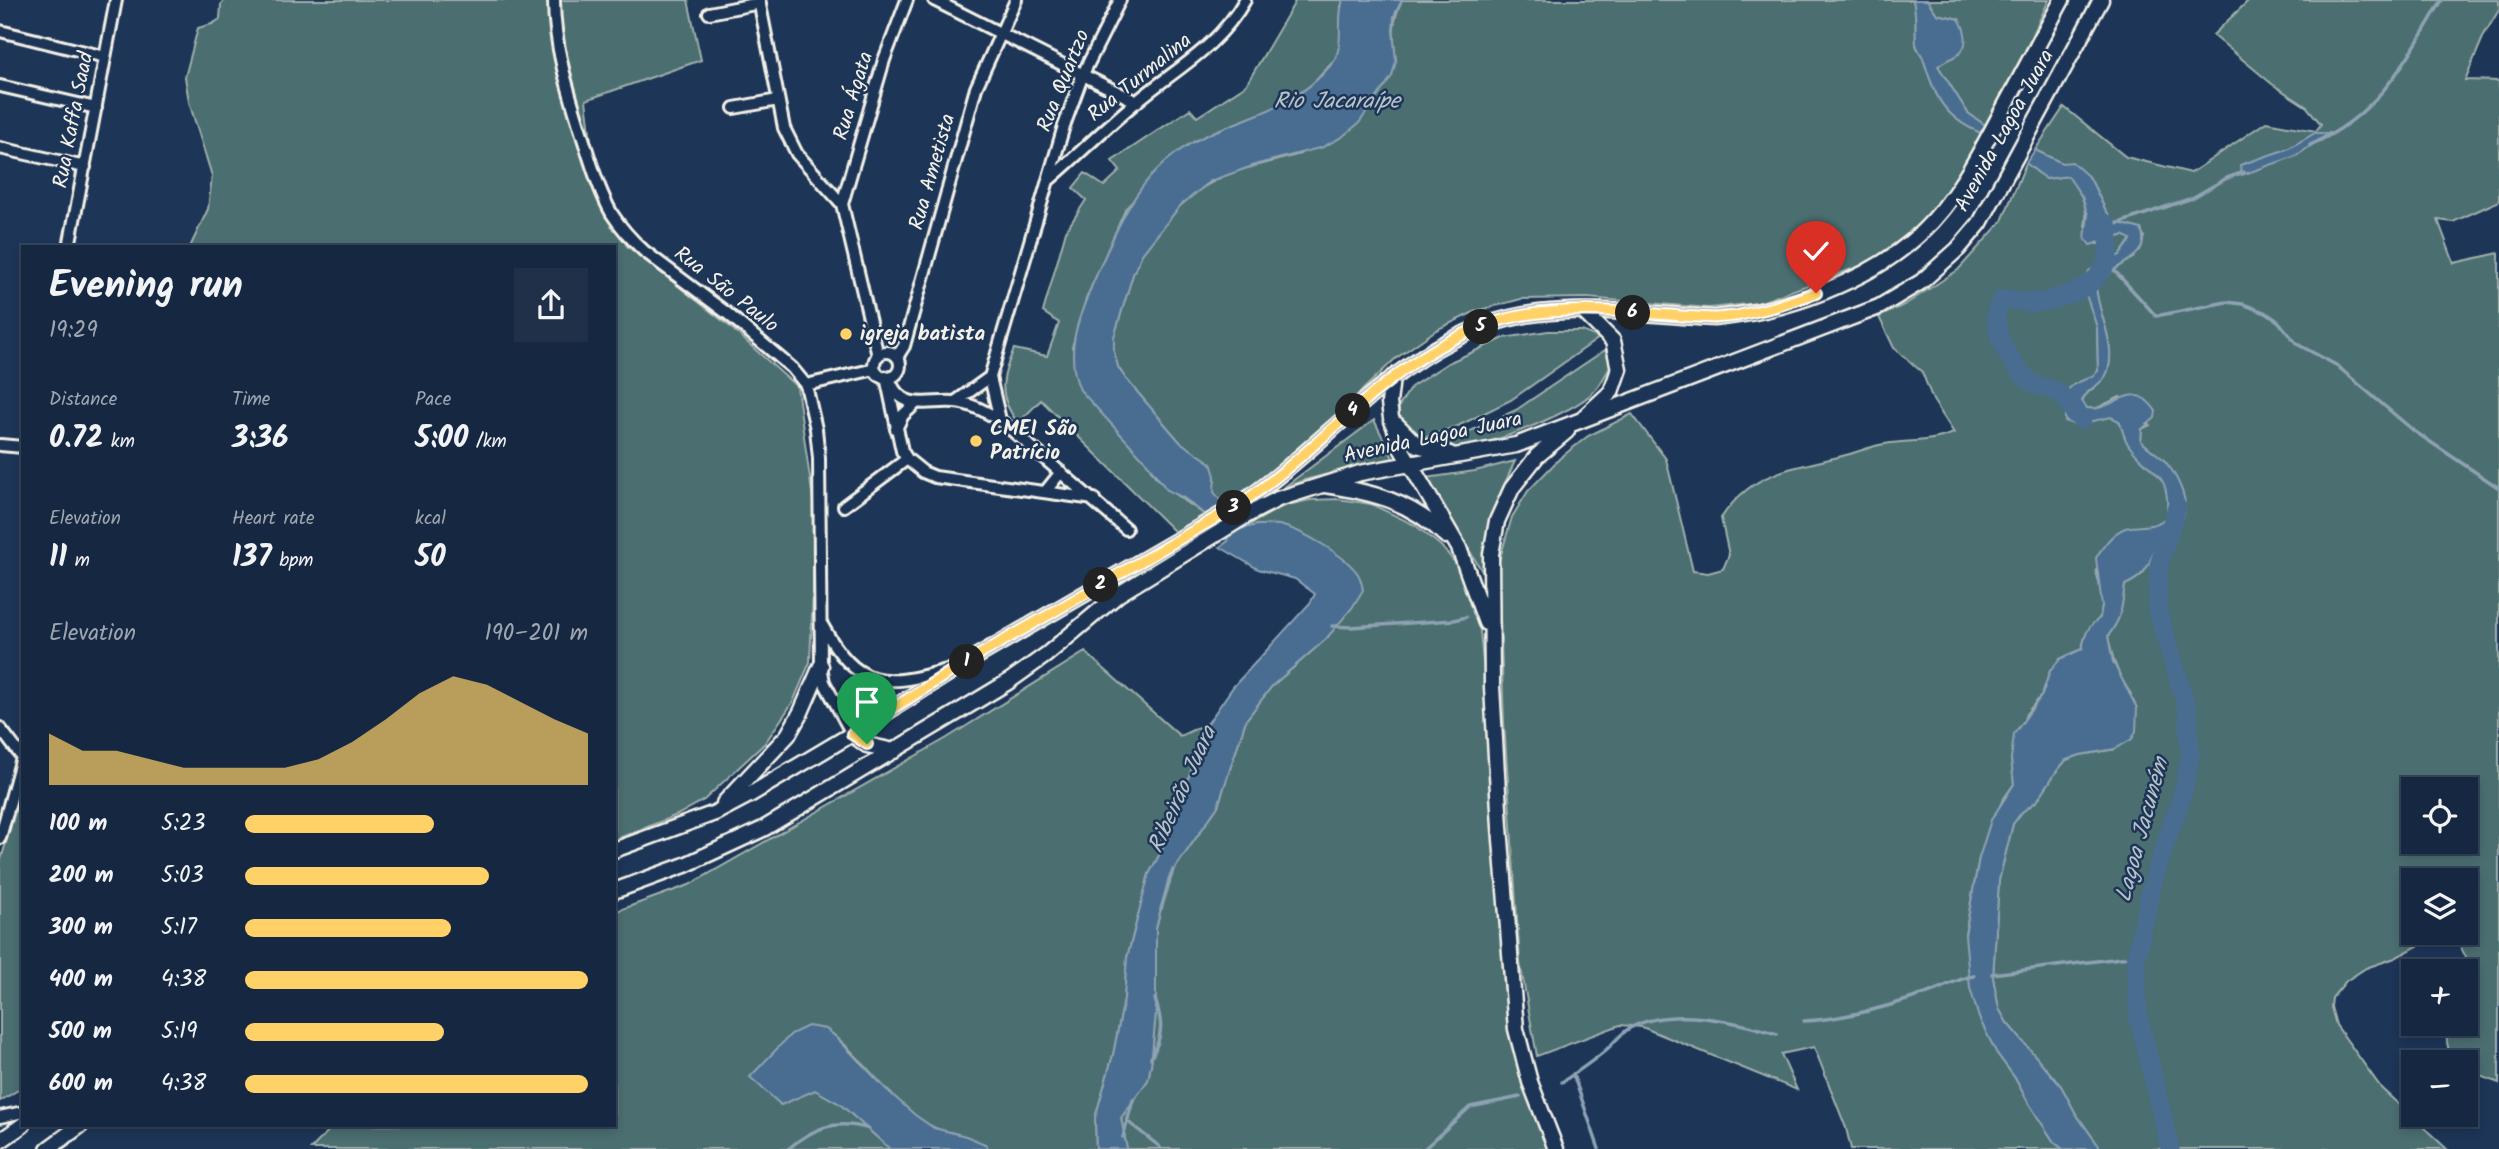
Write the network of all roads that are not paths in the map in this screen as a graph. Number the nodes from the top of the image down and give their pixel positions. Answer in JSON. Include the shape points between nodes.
{"nodes":[{"id":1,"x":116,"y":0,"type":"edge"},
{"id":2,"x":554,"y":0,"type":"edge"},
{"id":3,"x":906,"y":0,"type":"edge"},
{"id":4,"x":934,"y":0,"type":"edge"},
{"id":5,"x":1016,"y":0,"type":"edge"},
{"id":6,"x":1120,"y":0,"type":"edge"},
{"id":7,"x":1245,"y":0,"type":"edge"},
{"id":8,"x":2062,"y":0,"type":"edge"},
{"id":9,"x":2101,"y":0,"type":"edge"},
{"id":10,"x":760,"y":2,"type":"edge"},
{"id":11,"x":709,"y":13,"type":"dead end"},
{"id":12,"x":0,"y":31,"type":"edge"},
{"id":13,"x":999,"y":33,"type":"junction"},
{"id":14,"x":105,"y":57,"type":"junction"},
{"id":15,"x":1083,"y":74,"type":"junction"},
{"id":16,"x":0,"y":86,"type":"edge"},
{"id":17,"x":778,"y":100,"type":"junction"},
{"id":18,"x":1137,"y":102,"type":"junction"},
{"id":19,"x":96,"y":108,"type":"junction"},
{"id":20,"x":734,"y":108,"type":"dead end"},
{"id":21,"x":0,"y":148,"type":"edge"},
{"id":22,"x":85,"y":167,"type":"junction"},
{"id":23,"x":1050,"y":179,"type":"junction"},
{"id":24,"x":842,"y":204,"type":"junction"},
{"id":25,"x":69,"y":245,"type":"edge"},
{"id":26,"x":1583,"y":311,"type":"junction"},
{"id":27,"x":878,"y":356,"type":"junction"},
{"id":28,"x":897,"y":357,"type":"junction"},
{"id":29,"x":875,"y":369,"type":"junction"},
{"id":30,"x":888,"y":377,"type":"junction"},
{"id":31,"x":990,"y":377,"type":"junction"},
{"id":32,"x":1392,"y":377,"type":"junction"},
{"id":33,"x":806,"y":385,"type":"junction"},
{"id":34,"x":955,"y":402,"type":"junction"},
{"id":35,"x":915,"y":404,"type":"junction"},
{"id":36,"x":1391,"y":418,"type":"junction"},
{"id":37,"x":1000,"y":421,"type":"junction"},
{"id":38,"x":1577,"y":423,"type":"junction"},
{"id":39,"x":896,"y":430,"type":"junction"},
{"id":40,"x":0,"y":445,"type":"edge"},
{"id":41,"x":21,"y":447,"type":"edge"},
{"id":42,"x":1462,"y":456,"type":"junction"},
{"id":43,"x":907,"y":459,"type":"junction"},
{"id":44,"x":1411,"y":464,"type":"junction"},
{"id":45,"x":1061,"y":472,"type":"junction"},
{"id":46,"x":1320,"y":484,"type":"junction"},
{"id":47,"x":1045,"y":492,"type":"junction"},
{"id":48,"x":1094,"y":499,"type":"junction"},
{"id":49,"x":844,"y":506,"type":"dead end"},
{"id":50,"x":1245,"y":509,"type":"junction"},
{"id":51,"x":1126,"y":529,"type":"dead end"},
{"id":52,"x":1194,"y":540,"type":"junction"},
{"id":53,"x":1459,"y":548,"type":"junction"},
{"id":54,"x":822,"y":623,"type":"junction"},
{"id":55,"x":1490,"y":639,"type":"junction"},
{"id":56,"x":821,"y":666,"type":"junction"},
{"id":57,"x":960,"y":666,"type":"junction"},
{"id":58,"x":0,"y":728,"type":"edge"},
{"id":59,"x":852,"y":734,"type":"junction"},
{"id":60,"x":894,"y":751,"type":"junction"},
{"id":61,"x":21,"y":754,"type":"edge"},
{"id":62,"x":21,"y":759,"type":"edge"},
{"id":63,"x":715,"y":813,"type":"junction"},
{"id":64,"x":0,"y":838,"type":"edge"},
{"id":65,"x":616,"y":849,"type":"edge"},
{"id":66,"x":616,"y":890,"type":"edge"},
{"id":67,"x":21,"y":1112,"type":"edge"},
{"id":68,"x":0,"y":1117,"type":"edge"},
{"id":69,"x":21,"y":1126,"type":"edge"},
{"id":70,"x":78,"y":1127,"type":"edge"},
{"id":71,"x":0,"y":1141,"type":"edge"},
{"id":72,"x":48,"y":1149,"type":"edge"},
{"id":73,"x":1556,"y":1149,"type":"edge"}],
"edges":[{"from":1,"to":14,"type":"street","name":"Rua Kaffa Saad"},
{"from":2,"to":33,"type":"street","name":"Rua São Paulo","via":[[569,93],[612,213],[644,251],[780,356]]},
{"from":3,"to":24,"type":"street","name":"Rua Ágata"},
{"from":4,"to":13,"type":"street"},
{"from":5,"to":13,"type":"street","name":"Rua Ametista"},
{"from":6,"to":15,"type":"street","name":"Rua Quartzo"},
{"from":7,"to":18,"type":"street","name":"Rua Turmalina","via":[[1203,52]]},
{"from":8,"to":26,"type":"main road","name":"Avenida Lagoa Juara","via":[[1948,203],[1894,256],[1816,293],[1736,316]]},
{"from":9,"to":38,"type":"main road","name":"Avenida Lagoa Juara","via":[[1980,223],[1921,282],[1879,307]]},
{"from":10,"to":11,"type":"street"},
{"from":10,"to":17,"type":"street"},
{"from":12,"to":14,"type":"street"},
{"from":13,"to":15,"type":"street"},
{"from":13,"to":28,"type":"street","name":"Rua Ametista","via":[[976,88],[904,346]]},
{"from":14,"to":19,"type":"street","name":"Rua Kaffa Saad"},
{"from":15,"to":18,"type":"street"},
{"from":15,"to":23,"type":"street","name":"Rua Quartzo"},
{"from":16,"to":19,"type":"street"},
{"from":17,"to":20,"type":"street"},
{"from":17,"to":24,"type":"street","via":[[784,128],[797,154]]},
{"from":18,"to":23,"type":"street","name":"Rua Turmalina"},
{"from":19,"to":22,"type":"street","name":"Rua Kaffa Saad"},
{"from":21,"to":22,"type":"street"},
{"from":22,"to":25,"type":"street","name":"Rua Kaffa Saad"},
{"from":23,"to":31,"type":"street","name":"Rua Quartzo"},
{"from":24,"to":27,"type":"street"},
{"from":26,"to":32,"type":"main road","name":"Avenida Lagoa Juara","via":[[1539,313],[1490,323],[1435,348]]},
{"from":26,"to":38,"type":"main road","via":[[1613,341],[1619,369],[1611,392]]},
{"from":27,"to":28,"type":"street","via":[[890,352]]},
{"from":27,"to":29,"type":"street"},
{"from":28,"to":30,"type":"street","via":[[898,372]]},
{"from":29,"to":30,"type":"street"},
{"from":29,"to":33,"type":"street"},
{"from":30,"to":35,"type":"street","via":[[898,395]]},
{"from":30,"to":39,"type":"street"},
{"from":31,"to":34,"type":"street"},
{"from":31,"to":37,"type":"street"},
{"from":32,"to":36,"type":"main road"},
{"from":32,"to":50,"type":"main road","name":"Avenida Lagoa Juara"},
{"from":33,"to":54,"type":"street","name":"Rua São Paulo","via":[[819,458]]},
{"from":34,"to":35,"type":"street"},
{"from":34,"to":37,"type":"street"},
{"from":35,"to":39,"type":"street"},
{"from":36,"to":42,"type":"main road","via":[[1417,445]]},
{"from":36,"to":44,"type":"main road"},
{"from":37,"to":45,"type":"street"},
{"from":38,"to":42,"type":"main road","name":"Avenida Lagoa Juara","via":[[1516,446]]},
{"from":38,"to":55,"type":"main road","via":[[1537,456],[1512,488],[1497,522],[1491,554]]},
{"from":39,"to":43,"type":"street"},
{"from":40,"to":41,"type":"street"},
{"from":42,"to":44,"type":"main road","name":"Avenida Lagoa Juara"},
{"from":43,"to":47,"type":"street","via":[[935,477]]},
{"from":43,"to":49,"type":"street"},
{"from":44,"to":46,"type":"main road","name":"Avenida Lagoa Juara"},
{"from":44,"to":53,"type":"main road"},
{"from":45,"to":47,"type":"street"},
{"from":45,"to":48,"type":"street"},
{"from":46,"to":50,"type":"main road","name":"Avenida Lagoa Juara"},
{"from":46,"to":53,"type":"main road","via":[[1392,500],[1434,525]]},
{"from":47,"to":48,"type":"street"},
{"from":48,"to":51,"type":"street"},
{"from":50,"to":52,"type":"main road","name":"Avenida Lagoa Juara"},
{"from":52,"to":57,"type":"main road","name":"Avenida Lagoa Juara"},
{"from":52,"to":60,"type":"main road","name":"Avenida Lagoa Juara","via":[[1029,667]]},
{"from":53,"to":55,"type":"main road"},
{"from":54,"to":56,"type":"street","name":"Rua São Paulo"},
{"from":54,"to":57,"type":"street","via":[[842,656],[866,676],[910,680]]},
{"from":55,"to":73,"type":"main road","via":[[1516,1030]]},
{"from":56,"to":59,"type":"street","name":"Rua São Paulo","via":[[824,682]]},
{"from":56,"to":63,"type":"main road","via":[[788,735]]},
{"from":57,"to":59,"type":"main road","name":"Avenida Lagoa Juara"},
{"from":58,"to":61,"type":"street"},
{"from":59,"to":60,"type":"main road","via":[[867,744]]},
{"from":59,"to":63,"type":"main road","name":"Avenida Lagoa Juara"},
{"from":60,"to":66,"type":"main road","name":"Avenida Lagoa Juara","via":[[763,829]]},
{"from":62,"to":64,"type":"street"},
{"from":63,"to":65,"type":"main road","name":"Avenida Lagoa Juara"},
{"from":67,"to":68,"type":"street"},
{"from":69,"to":71,"type":"main road"},
{"from":70,"to":72,"type":"main road"}]}
